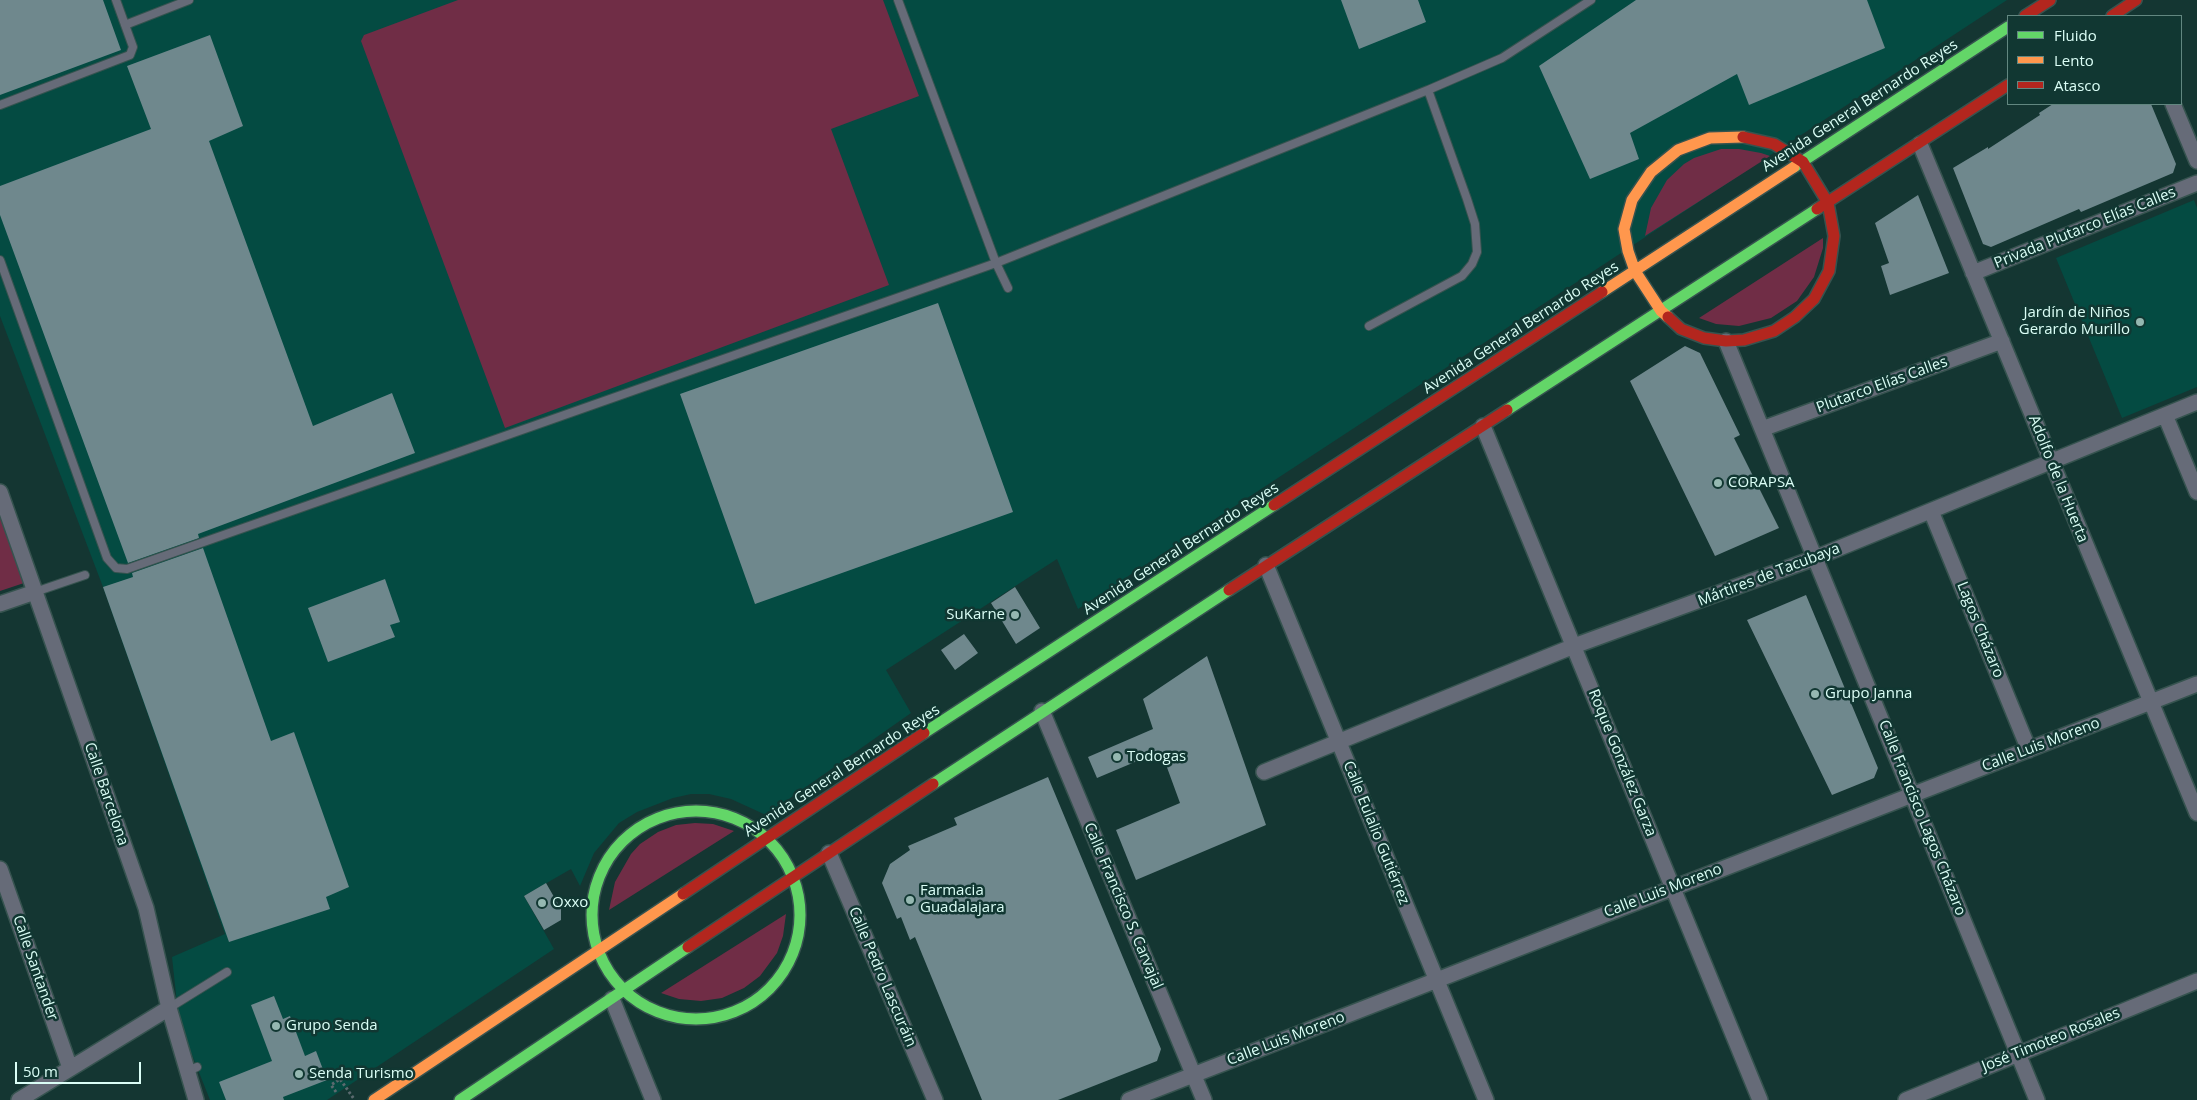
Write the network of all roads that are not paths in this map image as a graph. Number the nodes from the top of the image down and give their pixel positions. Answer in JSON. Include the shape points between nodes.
{"nodes":[{"id":1,"x":116,"y":0,"type":"edge"},
{"id":2,"x":189,"y":0,"type":"edge"},
{"id":3,"x":898,"y":0,"type":"edge"},
{"id":4,"x":1591,"y":0,"type":"edge"},
{"id":5,"x":2050,"y":0,"type":"edge"},
{"id":6,"x":2134,"y":7,"type":"edge"},
{"id":7,"x":2027,"y":15,"type":"edge"},
{"id":8,"x":2114,"y":15,"type":"edge"},
{"id":9,"x":125,"y":25,"type":"junction"},
{"id":10,"x":2007,"y":28,"type":"edge"},
{"id":11,"x":2007,"y":86,"type":"edge"},
{"id":12,"x":1428,"y":90,"type":"junction"},
{"id":13,"x":0,"y":105,"type":"edge"},
{"id":14,"x":2173,"y":105,"type":"edge"},
{"id":15,"x":1920,"y":144,"type":"junction"},
{"id":16,"x":2197,"y":161,"type":"edge"},
{"id":17,"x":1803,"y":162,"type":"junction"},
{"id":18,"x":2197,"y":183,"type":"edge"},
{"id":19,"x":1828,"y":203,"type":"junction"},
{"id":20,"x":0,"y":260,"type":"edge"},
{"id":21,"x":996,"y":263,"type":"junction"},
{"id":22,"x":1635,"y":272,"type":"junction"},
{"id":23,"x":1973,"y":273,"type":"junction"},
{"id":24,"x":1008,"y":288,"type":"dead end"},
{"id":25,"x":1661,"y":311,"type":"junction"},
{"id":26,"x":1369,"y":326,"type":"dead end"},
{"id":27,"x":1726,"y":341,"type":"junction"},
{"id":28,"x":2002,"y":341,"type":"junction"},
{"id":29,"x":2197,"y":402,"type":"edge"},
{"id":30,"x":2164,"y":415,"type":"junction"},
{"id":31,"x":1483,"y":426,"type":"junction"},
{"id":32,"x":1762,"y":429,"type":"junction"},
{"id":33,"x":2052,"y":463,"type":"junction"},
{"id":34,"x":0,"y":492,"type":"edge"},
{"id":35,"x":2197,"y":492,"type":"edge"},
{"id":36,"x":1931,"y":511,"type":"junction"},
{"id":37,"x":1815,"y":558,"type":"junction"},
{"id":38,"x":1266,"y":565,"type":"junction"},
{"id":39,"x":85,"y":575,"type":"dead end"},
{"id":40,"x":35,"y":592,"type":"junction"},
{"id":41,"x":0,"y":604,"type":"edge"},
{"id":42,"x":1574,"y":646,"type":"junction"},
{"id":43,"x":2197,"y":684,"type":"edge"},
{"id":44,"x":2151,"y":702,"type":"junction"},
{"id":45,"x":1042,"y":711,"type":"junction"},
{"id":46,"x":1338,"y":742,"type":"junction"},
{"id":47,"x":2029,"y":750,"type":"junction"},
{"id":48,"x":1264,"y":772,"type":"dead end"},
{"id":49,"x":1912,"y":796,"type":"junction"},
{"id":50,"x":2197,"y":813,"type":"edge"},
{"id":51,"x":767,"y":839,"type":"junction"},
{"id":52,"x":829,"y":853,"type":"junction"},
{"id":53,"x":0,"y":869,"type":"edge"},
{"id":54,"x":793,"y":878,"type":"junction"},
{"id":55,"x":1673,"y":887,"type":"junction"},
{"id":56,"x":6,"y":905,"type":"edge"},
{"id":57,"x":598,"y":949,"type":"junction"},
{"id":58,"x":227,"y":972,"type":"dead end"},
{"id":59,"x":1436,"y":980,"type":"junction"},
{"id":60,"x":2197,"y":980,"type":"edge"},
{"id":61,"x":617,"y":995,"type":"junction"},
{"id":62,"x":169,"y":1008,"type":"junction"},
{"id":63,"x":2018,"y":1053,"type":"junction"},
{"id":64,"x":70,"y":1068,"type":"junction"},
{"id":65,"x":1194,"y":1075,"type":"junction"},
{"id":66,"x":20,"y":1100,"type":"edge"},
{"id":67,"x":196,"y":1100,"type":"edge"},
{"id":68,"x":374,"y":1100,"type":"edge"},
{"id":69,"x":460,"y":1100,"type":"edge"},
{"id":70,"x":653,"y":1100,"type":"edge"},
{"id":71,"x":935,"y":1100,"type":"edge"},
{"id":72,"x":1129,"y":1100,"type":"edge"},
{"id":73,"x":1204,"y":1100,"type":"edge"},
{"id":74,"x":1486,"y":1100,"type":"edge"},
{"id":75,"x":1760,"y":1100,"type":"edge"},
{"id":76,"x":1906,"y":1100,"type":"edge"},
{"id":77,"x":2037,"y":1100,"type":"edge"}],
"edges":[{"from":1,"to":9,"type":"lane"},
{"from":2,"to":9,"type":"lane"},
{"from":3,"to":21,"type":"lane"},
{"from":4,"to":12,"type":"lane","via":[[1502,58]]},
{"from":5,"to":7,"type":"main road"},
{"from":6,"to":8,"type":"main road"},
{"from":9,"to":13,"type":"lane","via":[[133,47],[130,55]]},
{"from":10,"to":17,"type":"main road","name":"Avenida General Bernardo Reyes"},
{"from":11,"to":15,"type":"main road"},
{"from":12,"to":21,"type":"lane"},
{"from":12,"to":26,"type":"lane","via":[[1475,224],[1477,252],[1462,276]]},
{"from":14,"to":16,"type":"street"},
{"from":15,"to":19,"type":"main road"},
{"from":15,"to":23,"type":"street","name":"Adolfo de la Huerta"},
{"from":17,"to":19,"type":"main road"},
{"from":17,"to":22,"type":"main road","name":"Avenida General Bernardo Reyes"},
{"from":17,"to":22,"type":"main road","via":[[1774,144],[1744,137],[1710,138],[1678,150],[1651,172],[1632,200],[1624,229]]},
{"from":18,"to":23,"type":"street","name":"Privada Plutarco Elías Calles"},
{"from":19,"to":25,"type":"main road"},
{"from":19,"to":27,"type":"main road","via":[[1834,236],[1829,271],[1814,299],[1796,317],[1774,331],[1744,340]]},
{"from":20,"to":21,"type":"lane","via":[[107,558],[111,565],[122,569]]},
{"from":21,"to":24,"type":"lane"},
{"from":22,"to":25,"type":"main road"},
{"from":22,"to":51,"type":"main road","name":"Avenida General Bernardo Reyes","via":[[886,758]]},
{"from":23,"to":28,"type":"street","name":"Adolfo de la Huerta"},
{"from":25,"to":27,"type":"main road","via":[[1680,329],[1704,338]]},
{"from":25,"to":31,"type":"main road"},
{"from":27,"to":32,"type":"street","name":"Calle Francisco Lagos Cházaro"},
{"from":28,"to":32,"type":"street","name":"Plutarco Elías Calles"},
{"from":28,"to":33,"type":"street","name":"Adolfo de la Huerta"},
{"from":29,"to":30,"type":"street","name":"Mártires de Tacubaya"},
{"from":30,"to":33,"type":"street","name":"Mártires de Tacubaya"},
{"from":30,"to":35,"type":"street"},
{"from":31,"to":38,"type":"main road"},
{"from":31,"to":42,"type":"street","name":"Roque González Garza"},
{"from":32,"to":37,"type":"street","name":"Calle Francisco Lagos Cházaro"},
{"from":33,"to":36,"type":"street","name":"Mártires de Tacubaya"},
{"from":33,"to":44,"type":"street","name":"Adolfo de la Huerta"},
{"from":34,"to":40,"type":"street","name":"Calle Barcelona"},
{"from":36,"to":37,"type":"street","name":"Mártires de Tacubaya"},
{"from":36,"to":47,"type":"street","name":"Lagos Cházaro"},
{"from":37,"to":42,"type":"street","name":"Mártires de Tacubaya"},
{"from":37,"to":49,"type":"street","name":"Calle Francisco Lagos Cházaro"},
{"from":38,"to":45,"type":"main road"},
{"from":38,"to":46,"type":"street","name":"Calle Eulalio Gutiérrez"},
{"from":39,"to":40,"type":"lane"},
{"from":40,"to":41,"type":"street"},
{"from":40,"to":62,"type":"street","name":"Calle Barcelona","via":[[146,908]]},
{"from":42,"to":46,"type":"street","name":"Mártires de Tacubaya"},
{"from":42,"to":55,"type":"street","name":"Roque González Garza"},
{"from":43,"to":44,"type":"street","name":"Calle Luis Moreno"},
{"from":44,"to":47,"type":"street","name":"Calle Luis Moreno"},
{"from":44,"to":50,"type":"street","name":"Adolfo de la Huerta"},
{"from":45,"to":52,"type":"main road"},
{"from":45,"to":65,"type":"street","name":"Calle Francisco S. Carvajal"},
{"from":46,"to":48,"type":"street","name":"Mártires de Tacubaya"},
{"from":46,"to":59,"type":"street","name":"Calle Eulalio Gutiérrez"},
{"from":47,"to":49,"type":"street","name":"Calle Luis Moreno"},
{"from":49,"to":55,"type":"street","name":"Calle Luis Moreno"},
{"from":49,"to":63,"type":"street","name":"Calle Francisco Lagos Cházaro"},
{"from":51,"to":54,"type":"main road","via":[[782,856]]},
{"from":51,"to":57,"type":"main road","name":"Avenida General Bernardo Reyes"},
{"from":51,"to":57,"type":"main road","via":[[734,818],[709,811],[670,814],[639,828],[623,840],[609,858],[597,886],[593,922]]},
{"from":52,"to":54,"type":"main road"},
{"from":52,"to":71,"type":"street","name":"Calle Pedro Lascuráin"},
{"from":53,"to":56,"type":"street","name":"Calle Santander"},
{"from":54,"to":61,"type":"main road"},
{"from":54,"to":61,"type":"main road","via":[[800,906],[800,927],[794,953],[779,979],[757,999],[719,1017],[698,1019],[658,1012]]},
{"from":55,"to":59,"type":"street","name":"Calle Luis Moreno"},
{"from":55,"to":75,"type":"street","name":"Roque González Garza"},
{"from":56,"to":64,"type":"street","name":"Calle Santander"},
{"from":57,"to":61,"type":"main road"},
{"from":57,"to":68,"type":"main road","name":"Avenida General Bernardo Reyes"},
{"from":58,"to":62,"type":"lane"},
{"from":59,"to":65,"type":"street","name":"Calle Luis Moreno"},
{"from":59,"to":74,"type":"street","name":"Calle Eulalio Gutiérrez"},
{"from":60,"to":63,"type":"street","name":"José Timoteo Rosales"},
{"from":61,"to":69,"type":"main road"},
{"from":61,"to":70,"type":"street"},
{"from":62,"to":64,"type":"street"},
{"from":62,"to":67,"type":"street","name":"Calle Barcelona","via":[[193,1069]]},
{"from":63,"to":76,"type":"street","name":"José Timoteo Rosales"},
{"from":63,"to":77,"type":"street","name":"Calle Francisco Lagos Cházaro"},
{"from":64,"to":66,"type":"street"},
{"from":65,"to":72,"type":"street","name":"Calle Luis Moreno"},
{"from":65,"to":73,"type":"street","name":"Calle Francisco S. Carvajal"}]}
